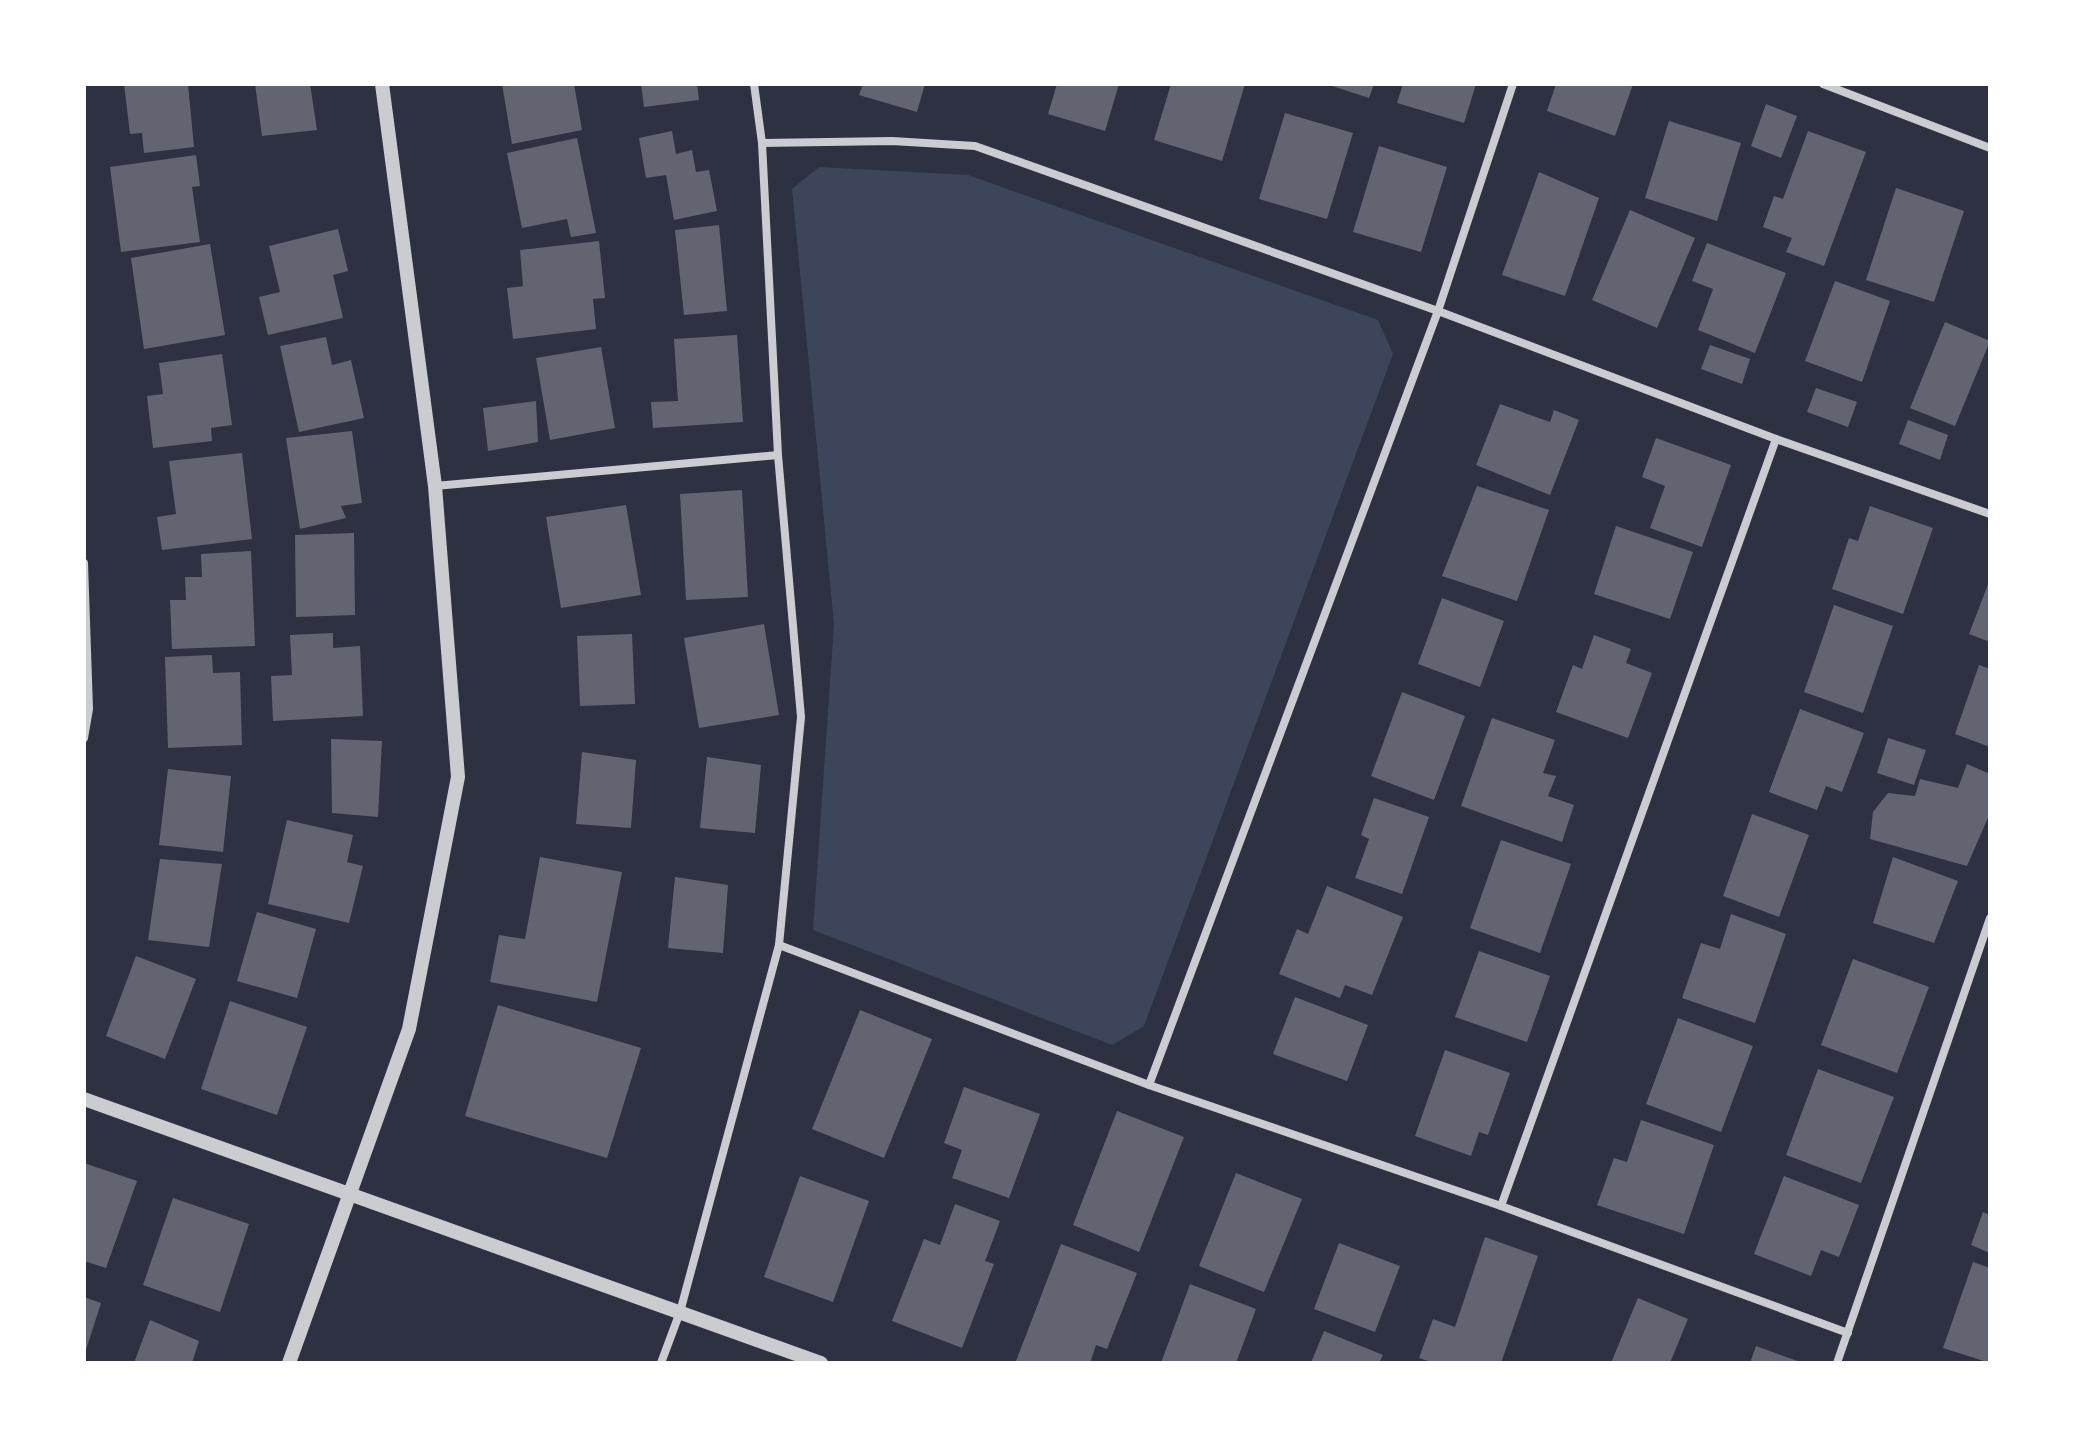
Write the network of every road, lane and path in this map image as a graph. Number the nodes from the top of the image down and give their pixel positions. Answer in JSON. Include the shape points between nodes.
{"nodes":[{"id":1,"x":382,"y":84,"type":"edge"},
{"id":2,"x":754,"y":84,"type":"edge"},
{"id":3,"x":1513,"y":84,"type":"edge"},
{"id":4,"x":1823,"y":84,"type":"edge"},
{"id":5,"x":762,"y":143,"type":"junction"},
{"id":6,"x":1990,"y":148,"type":"edge"},
{"id":7,"x":1438,"y":311,"type":"junction"},
{"id":8,"x":1776,"y":439,"type":"junction"},
{"id":9,"x":778,"y":455,"type":"junction"},
{"id":10,"x":435,"y":486,"type":"junction"},
{"id":11,"x":1990,"y":514,"type":"edge"},
{"id":12,"x":84,"y":563,"type":"edge"},
{"id":13,"x":87,"y":708,"type":"edge"},
{"id":14,"x":84,"y":738,"type":"edge"},
{"id":15,"x":1990,"y":918,"type":"edge"},
{"id":16,"x":779,"y":945,"type":"junction"},
{"id":17,"x":1149,"y":1085,"type":"junction"},
{"id":18,"x":84,"y":1099,"type":"edge"},
{"id":19,"x":350,"y":1194,"type":"junction"},
{"id":20,"x":1501,"y":1206,"type":"junction"},
{"id":21,"x":680,"y":1312,"type":"junction"},
{"id":22,"x":1848,"y":1333,"type":"junction"},
{"id":23,"x":289,"y":1363,"type":"edge"},
{"id":24,"x":661,"y":1363,"type":"edge"},
{"id":25,"x":821,"y":1363,"type":"edge"},
{"id":26,"x":1837,"y":1363,"type":"edge"}],
"edges":[{"from":1,"to":10,"type":"street"},
{"from":2,"to":5,"type":"street"},
{"from":3,"to":7,"type":"street"},
{"from":4,"to":6,"type":"street"},
{"from":5,"to":7,"type":"street","via":[[975,146]]},
{"from":5,"to":9,"type":"street"},
{"from":7,"to":8,"type":"street"},
{"from":7,"to":17,"type":"street"},
{"from":8,"to":11,"type":"street"},
{"from":8,"to":20,"type":"street"},
{"from":9,"to":10,"type":"street"},
{"from":9,"to":16,"type":"street","via":[[801,717]]},
{"from":10,"to":19,"type":"street","via":[[458,777],[409,1029]]},
{"from":12,"to":13,"type":"street"},
{"from":13,"to":14,"type":"street"},
{"from":15,"to":22,"type":"street"},
{"from":16,"to":17,"type":"street"},
{"from":16,"to":21,"type":"street"},
{"from":17,"to":20,"type":"street"},
{"from":18,"to":19,"type":"street"},
{"from":19,"to":21,"type":"street"},
{"from":19,"to":23,"type":"street"},
{"from":20,"to":22,"type":"street"},
{"from":21,"to":24,"type":"street"},
{"from":21,"to":25,"type":"street"},
{"from":22,"to":26,"type":"street"}]}
